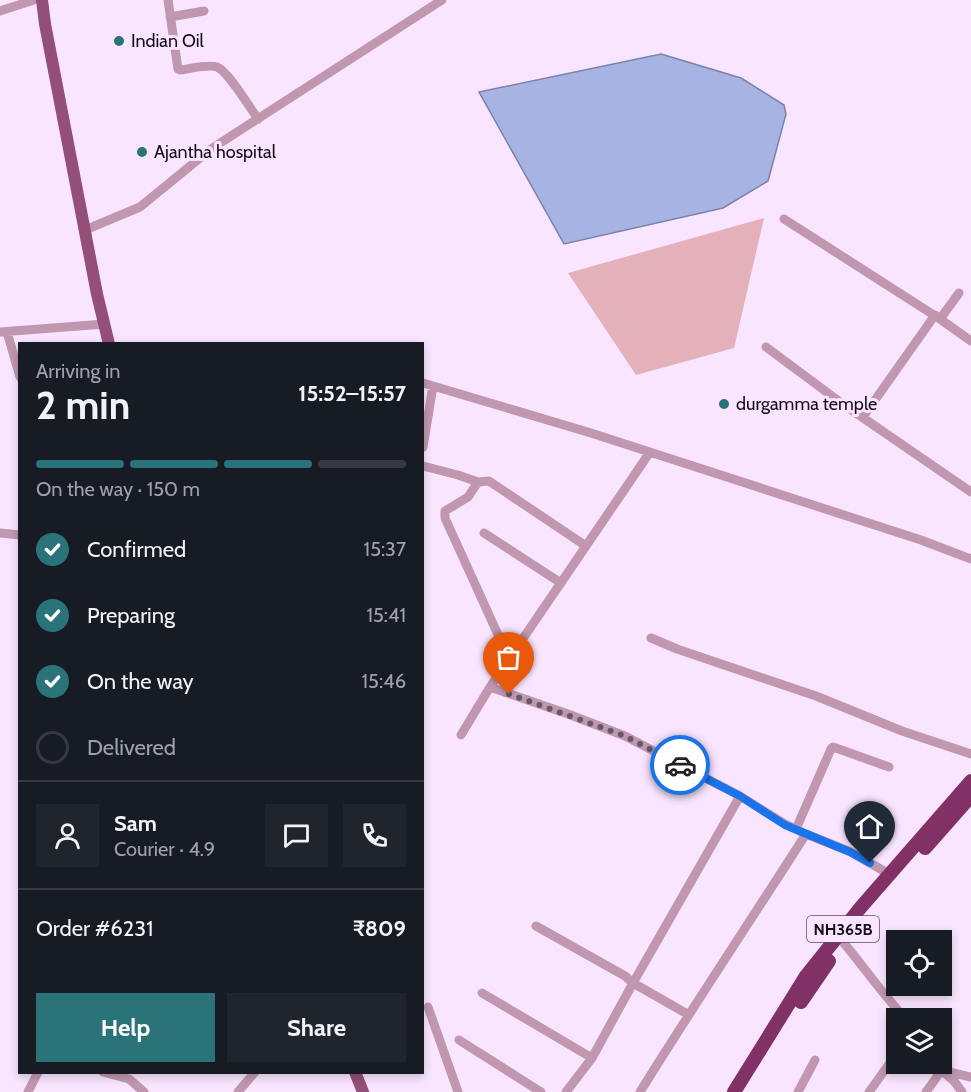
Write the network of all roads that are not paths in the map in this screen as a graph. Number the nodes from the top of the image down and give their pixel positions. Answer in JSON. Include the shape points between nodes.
{"nodes":[{"id":1,"x":34,"y":0,"type":"edge"},
{"id":2,"x":42,"y":0,"type":"edge"},
{"id":3,"x":168,"y":0,"type":"edge"},
{"id":4,"x":442,"y":0,"type":"edge"},
{"id":5,"x":0,"y":11,"type":"edge"},
{"id":6,"x":204,"y":11,"type":"dead end"},
{"id":7,"x":170,"y":17,"type":"junction"},
{"id":8,"x":258,"y":119,"type":"junction"},
{"id":9,"x":784,"y":219,"type":"dead end"},
{"id":10,"x":85,"y":230,"type":"junction"},
{"id":11,"x":959,"y":293,"type":"dead end"},
{"id":12,"x":938,"y":317,"type":"junction"},
{"id":13,"x":105,"y":324,"type":"junction"},
{"id":14,"x":4,"y":332,"type":"edge"},
{"id":15,"x":971,"y":341,"type":"edge"},
{"id":16,"x":109,"y":342,"type":"edge"},
{"id":17,"x":766,"y":347,"type":"dead end"},
{"id":18,"x":18,"y":371,"type":"edge"},
{"id":19,"x":428,"y":385,"type":"edge"},
{"id":20,"x":863,"y":417,"type":"junction"},
{"id":21,"x":424,"y":435,"type":"edge"},
{"id":22,"x":650,"y":452,"type":"junction"},
{"id":23,"x":424,"y":466,"type":"edge"},
{"id":24,"x":478,"y":482,"type":"junction"},
{"id":25,"x":971,"y":491,"type":"edge"},
{"id":26,"x":0,"y":533,"type":"edge"},
{"id":27,"x":484,"y":533,"type":"dead end"},
{"id":28,"x":18,"y":536,"type":"edge"},
{"id":29,"x":586,"y":546,"type":"junction"},
{"id":30,"x":971,"y":559,"type":"edge"},
{"id":31,"x":561,"y":583,"type":"junction"},
{"id":32,"x":651,"y":638,"type":"dead end"},
{"id":33,"x":510,"y":659,"type":"junction"},
{"id":34,"x":490,"y":687,"type":"junction"},
{"id":35,"x":461,"y":735,"type":"dead end"},
{"id":36,"x":971,"y":754,"type":"edge"},
{"id":37,"x":889,"y":767,"type":"dead end"},
{"id":38,"x":971,"y":781,"type":"edge"},
{"id":39,"x":740,"y":796,"type":"junction"},
{"id":40,"x":968,"y":804,"type":"edge"},
{"id":41,"x":796,"y":829,"type":"junction"},
{"id":42,"x":806,"y":834,"type":"junction"},
{"id":43,"x":889,"y":874,"type":"junction"},
{"id":44,"x":536,"y":926,"type":"dead end"},
{"id":45,"x":843,"y":942,"type":"junction"},
{"id":46,"x":633,"y":983,"type":"junction"},
{"id":47,"x":483,"y":993,"type":"dead end"},
{"id":48,"x":428,"y":1007,"type":"dead end"},
{"id":49,"x":897,"y":1008,"type":"edge"},
{"id":50,"x":689,"y":1015,"type":"junction"},
{"id":51,"x":459,"y":1040,"type":"dead end"},
{"id":52,"x":592,"y":1058,"type":"junction"},
{"id":53,"x":815,"y":1060,"type":"dead end"},
{"id":54,"x":886,"y":1068,"type":"edge"},
{"id":55,"x":952,"y":1070,"type":"edge"},
{"id":56,"x":37,"y":1074,"type":"edge"},
{"id":57,"x":110,"y":1074,"type":"edge"},
{"id":58,"x":253,"y":1074,"type":"edge"},
{"id":59,"x":357,"y":1074,"type":"edge"},
{"id":60,"x":936,"y":1074,"type":"edge"},
{"id":61,"x":948,"y":1074,"type":"edge"},
{"id":62,"x":971,"y":1077,"type":"edge"},
{"id":63,"x":527,"y":1083,"type":"junction"},
{"id":64,"x":28,"y":1092,"type":"edge"},
{"id":65,"x":144,"y":1092,"type":"edge"},
{"id":66,"x":238,"y":1092,"type":"edge"},
{"id":67,"x":363,"y":1092,"type":"edge"},
{"id":68,"x":458,"y":1092,"type":"edge"},
{"id":69,"x":521,"y":1092,"type":"edge"},
{"id":70,"x":541,"y":1092,"type":"edge"},
{"id":71,"x":566,"y":1092,"type":"edge"},
{"id":72,"x":640,"y":1092,"type":"edge"},
{"id":73,"x":734,"y":1092,"type":"edge"},
{"id":74,"x":744,"y":1092,"type":"edge"},
{"id":75,"x":798,"y":1092,"type":"edge"},
{"id":76,"x":869,"y":1092,"type":"edge"},
{"id":77,"x":926,"y":1092,"type":"edge"},
{"id":78,"x":962,"y":1092,"type":"edge"}],
"edges":[{"from":1,"to":5,"type":"street"},
{"from":2,"to":10,"type":"main road"},
{"from":3,"to":7,"type":"street"},
{"from":4,"to":8,"type":"street"},
{"from":6,"to":7,"type":"street"},
{"from":7,"to":8,"type":"street","via":[[178,69],[221,68]]},
{"from":8,"to":10,"type":"street","via":[[211,149],[140,207]]},
{"from":9,"to":12,"type":"street"},
{"from":10,"to":13,"type":"main road"},
{"from":11,"to":12,"type":"street"},
{"from":12,"to":15,"type":"street"},
{"from":12,"to":20,"type":"street"},
{"from":13,"to":14,"type":"street"},
{"from":13,"to":16,"type":"main road"},
{"from":14,"to":18,"type":"street"},
{"from":17,"to":20,"type":"street"},
{"from":19,"to":21,"type":"street"},
{"from":19,"to":22,"type":"street"},
{"from":20,"to":25,"type":"street"},
{"from":22,"to":29,"type":"street"},
{"from":22,"to":30,"type":"street"},
{"from":23,"to":24,"type":"street"},
{"from":24,"to":29,"type":"street","via":[[489,481]]},
{"from":24,"to":33,"type":"street","via":[[468,497],[445,511],[445,518]]},
{"from":26,"to":28,"type":"street"},
{"from":27,"to":31,"type":"street"},
{"from":29,"to":31,"type":"street"},
{"from":31,"to":33,"type":"street"},
{"from":32,"to":36,"type":"street"},
{"from":33,"to":34,"type":"street"},
{"from":34,"to":35,"type":"street"},
{"from":34,"to":39,"type":"street","via":[[625,736]]},
{"from":37,"to":41,"type":"street","via":[[833,747]]},
{"from":38,"to":43,"type":"highway","number":"NH365B"},
{"from":39,"to":41,"type":"street"},
{"from":39,"to":46,"type":"street"},
{"from":40,"to":45,"type":"highway","number":"NH365B"},
{"from":41,"to":42,"type":"street"},
{"from":42,"to":43,"type":"street"},
{"from":42,"to":50,"type":"street"},
{"from":43,"to":73,"type":"highway","number":"NH365B","via":[[806,976]]},
{"from":44,"to":46,"type":"street"},
{"from":45,"to":49,"type":"street"},
{"from":45,"to":74,"type":"highway","number":"NH365B"},
{"from":46,"to":50,"type":"street"},
{"from":46,"to":52,"type":"street"},
{"from":47,"to":52,"type":"street"},
{"from":48,"to":68,"type":"street"},
{"from":50,"to":72,"type":"street"},
{"from":51,"to":63,"type":"street"},
{"from":52,"to":71,"type":"street"},
{"from":53,"to":75,"type":"street"},
{"from":54,"to":76,"type":"street"},
{"from":55,"to":62,"type":"street"},
{"from":56,"to":64,"type":"street"},
{"from":57,"to":65,"type":"street","via":[[129,1079]]},
{"from":58,"to":66,"type":"street"},
{"from":59,"to":67,"type":"main road"},
{"from":60,"to":77,"type":"street"},
{"from":61,"to":78,"type":"street"},
{"from":63,"to":69,"type":"street"},
{"from":63,"to":70,"type":"street"}]}
